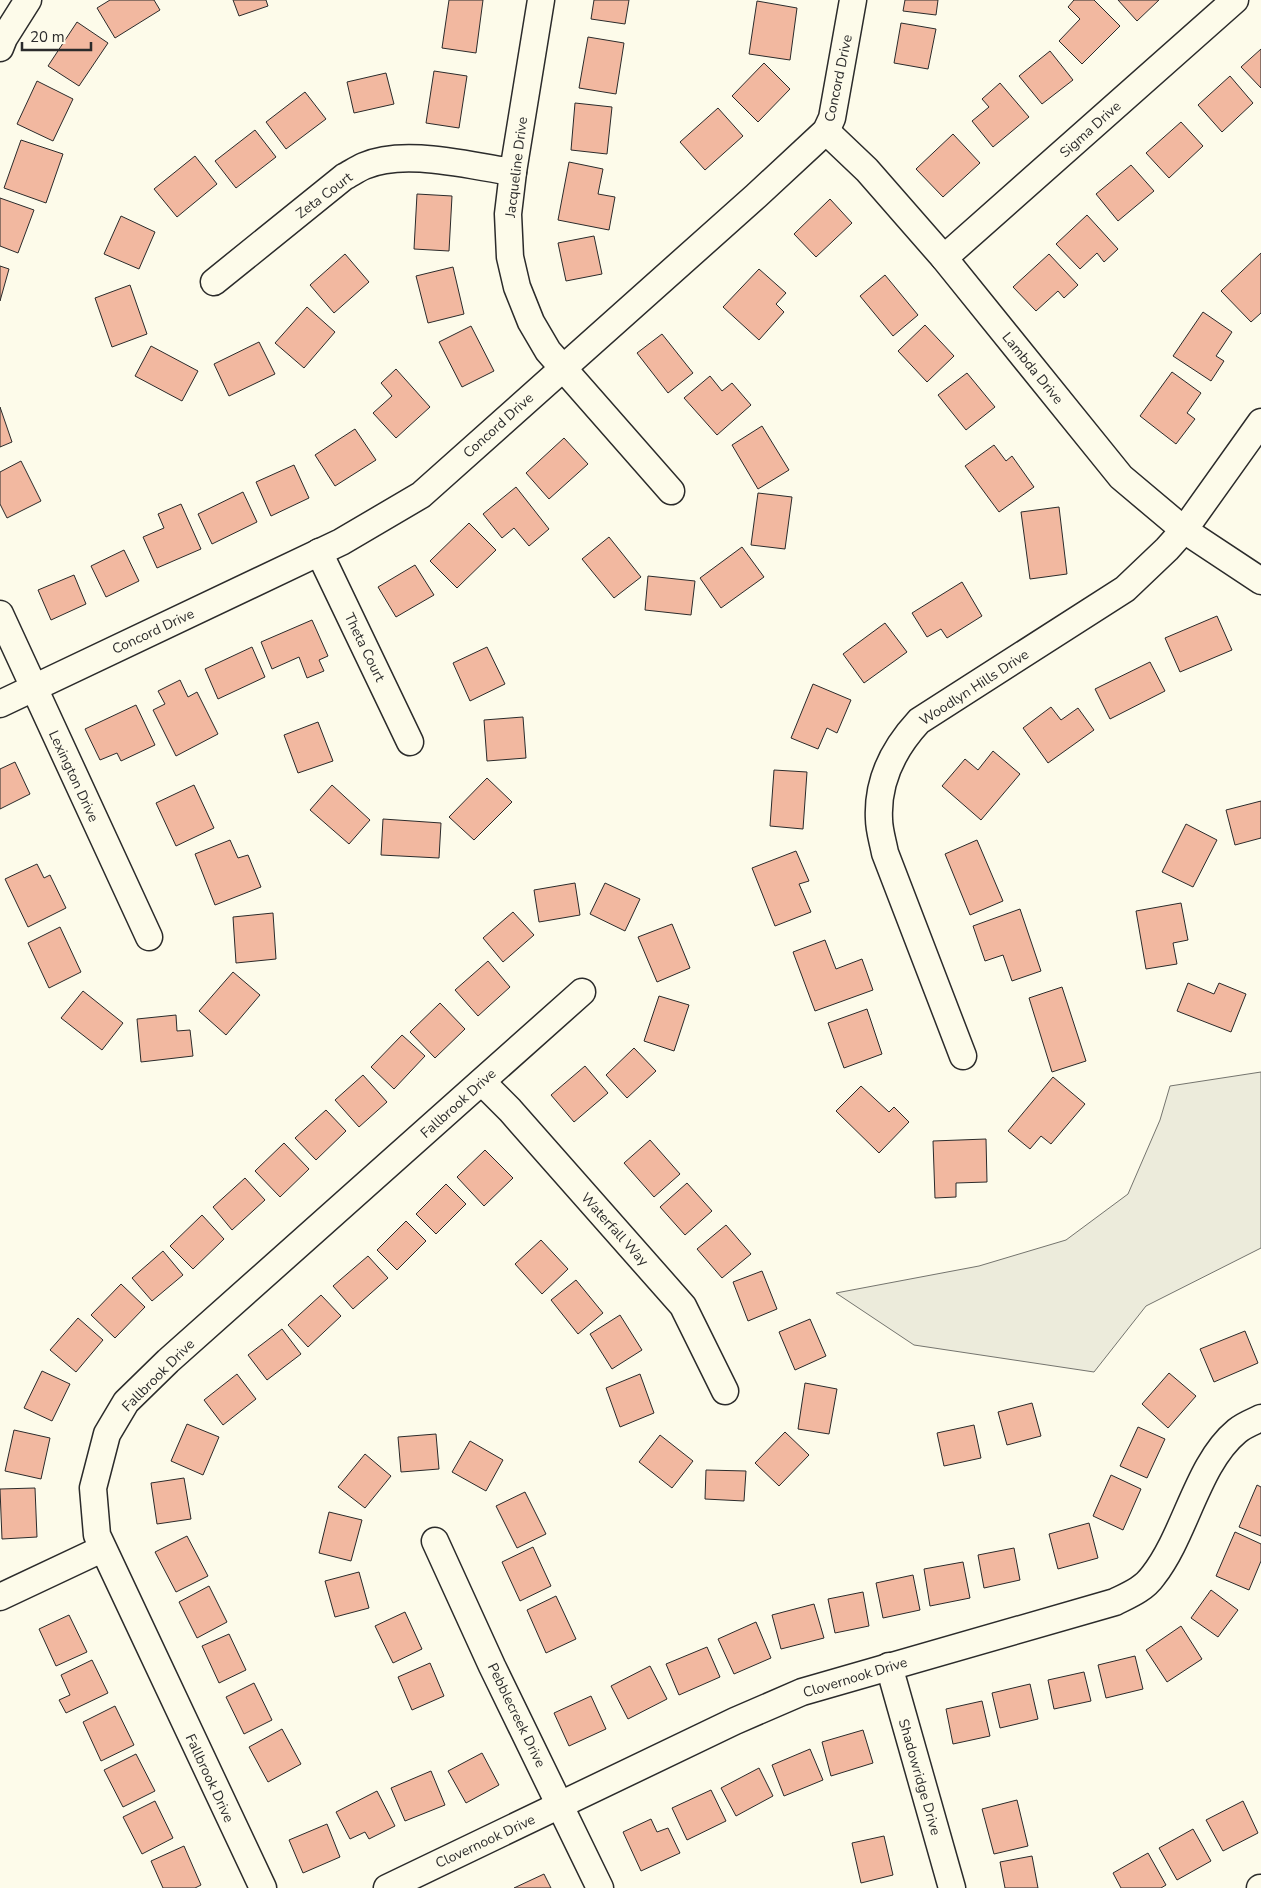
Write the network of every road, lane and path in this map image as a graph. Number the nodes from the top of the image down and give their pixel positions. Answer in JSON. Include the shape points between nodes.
{"nodes":[{"id":1,"x":28,"y":0,"type":"edge"},
{"id":2,"x":541,"y":0,"type":"edge"},
{"id":3,"x":854,"y":0,"type":"edge"},
{"id":4,"x":1235,"y":0,"type":"edge"},
{"id":5,"x":0,"y":48,"type":"edge"},
{"id":6,"x":826,"y":131,"type":"junction"},
{"id":7,"x":512,"y":172,"type":"junction"},
{"id":8,"x":944,"y":258,"type":"junction"},
{"id":9,"x":214,"y":282,"type":"dead end"},
{"id":10,"x":562,"y":368,"type":"junction"},
{"id":11,"x":1261,"y":422,"type":"edge"},
{"id":12,"x":671,"y":491,"type":"dead end"},
{"id":13,"x":1184,"y":530,"type":"junction"},
{"id":14,"x":319,"y":552,"type":"junction"},
{"id":15,"x":1261,"y":581,"type":"edge"},
{"id":16,"x":0,"y":614,"type":"edge"},
{"id":17,"x":34,"y":688,"type":"junction"},
{"id":18,"x":0,"y":704,"type":"edge"},
{"id":19,"x":410,"y":742,"type":"dead end"},
{"id":20,"x":149,"y":937,"type":"dead end"},
{"id":21,"x":582,"y":992,"type":"dead end"},
{"id":22,"x":963,"y":1056,"type":"dead end"},
{"id":23,"x":482,"y":1082,"type":"junction"},
{"id":24,"x":725,"y":1391,"type":"dead end"},
{"id":25,"x":1261,"y":1418,"type":"edge"},
{"id":26,"x":435,"y":1541,"type":"dead end"},
{"id":27,"x":102,"y":1549,"type":"junction"},
{"id":28,"x":0,"y":1596,"type":"edge"},
{"id":29,"x":889,"y":1666,"type":"junction"},
{"id":30,"x":561,"y":1805,"type":"junction"},
{"id":31,"x":262,"y":1888,"type":"edge"},
{"id":32,"x":387,"y":1888,"type":"edge"},
{"id":33,"x":600,"y":1888,"type":"edge"},
{"id":34,"x":952,"y":1888,"type":"edge"}],
"edges":[{"from":1,"to":5,"type":"street"},
{"from":2,"to":7,"type":"street","name":"Jacqueline Drive"},
{"from":3,"to":6,"type":"street","name":"Concord Drive","via":[[832,118]]},
{"from":4,"to":8,"type":"street","name":"Sigma Drive"},
{"from":6,"to":8,"type":"street","name":"Lambda Drive","via":[[867,170]]},
{"from":6,"to":10,"type":"street","name":"Concord Drive"},
{"from":7,"to":9,"type":"street","name":"Zeta Court","via":[[414,157],[365,166],[344,177]]},
{"from":7,"to":10,"type":"street","name":"Jacqueline Drive","via":[[508,214],[510,257],[517,287],[531,322]]},
{"from":8,"to":13,"type":"street","name":"Lambda Drive","via":[[1121,477]]},
{"from":10,"to":12,"type":"street","name":"Jacqueline Drive"},
{"from":10,"to":14,"type":"street","name":"Concord Drive","via":[[420,495]]},
{"from":11,"to":13,"type":"street","name":"Woodlyn Hills Drive"},
{"from":13,"to":15,"type":"street","name":"Lambda Drive"},
{"from":13,"to":22,"type":"street","name":"Woodlyn Hills Drive","via":[[1124,589],[919,721],[905,736],[885,772],[878,819],[885,854]]},
{"from":14,"to":17,"type":"street","name":"Concord Drive"},
{"from":14,"to":19,"type":"street","name":"Theta Court"},
{"from":16,"to":17,"type":"street","name":"Lexington Drive"},
{"from":17,"to":18,"type":"street","name":"Concord Drive"},
{"from":17,"to":20,"type":"street","name":"Lexington Drive"},
{"from":21,"to":23,"type":"street","name":"Fallbrook Drive"},
{"from":23,"to":24,"type":"street","name":"Waterfall Way","via":[[683,1306]]},
{"from":23,"to":27,"type":"street","name":"Fallbrook Drive","via":[[126,1402],[107,1434],[92,1488],[97,1535]]},
{"from":25,"to":29,"type":"street","name":"Clovernook Drive","via":[[1238,1430],[1219,1451],[1178,1536],[1153,1577],[1140,1589],[1115,1602]]},
{"from":26,"to":30,"type":"street","name":"Pebblecreek Drive"},
{"from":27,"to":28,"type":"street"},
{"from":27,"to":31,"type":"street","name":"Fallbrook Drive"},
{"from":29,"to":30,"type":"street","name":"Clovernook Drive","via":[[802,1692],[743,1717]]},
{"from":29,"to":34,"type":"street","name":"Shadowridge Drive"},
{"from":30,"to":32,"type":"street","name":"Clovernook Drive"},
{"from":30,"to":33,"type":"street","name":"Pebblecreek Drive"}]}
